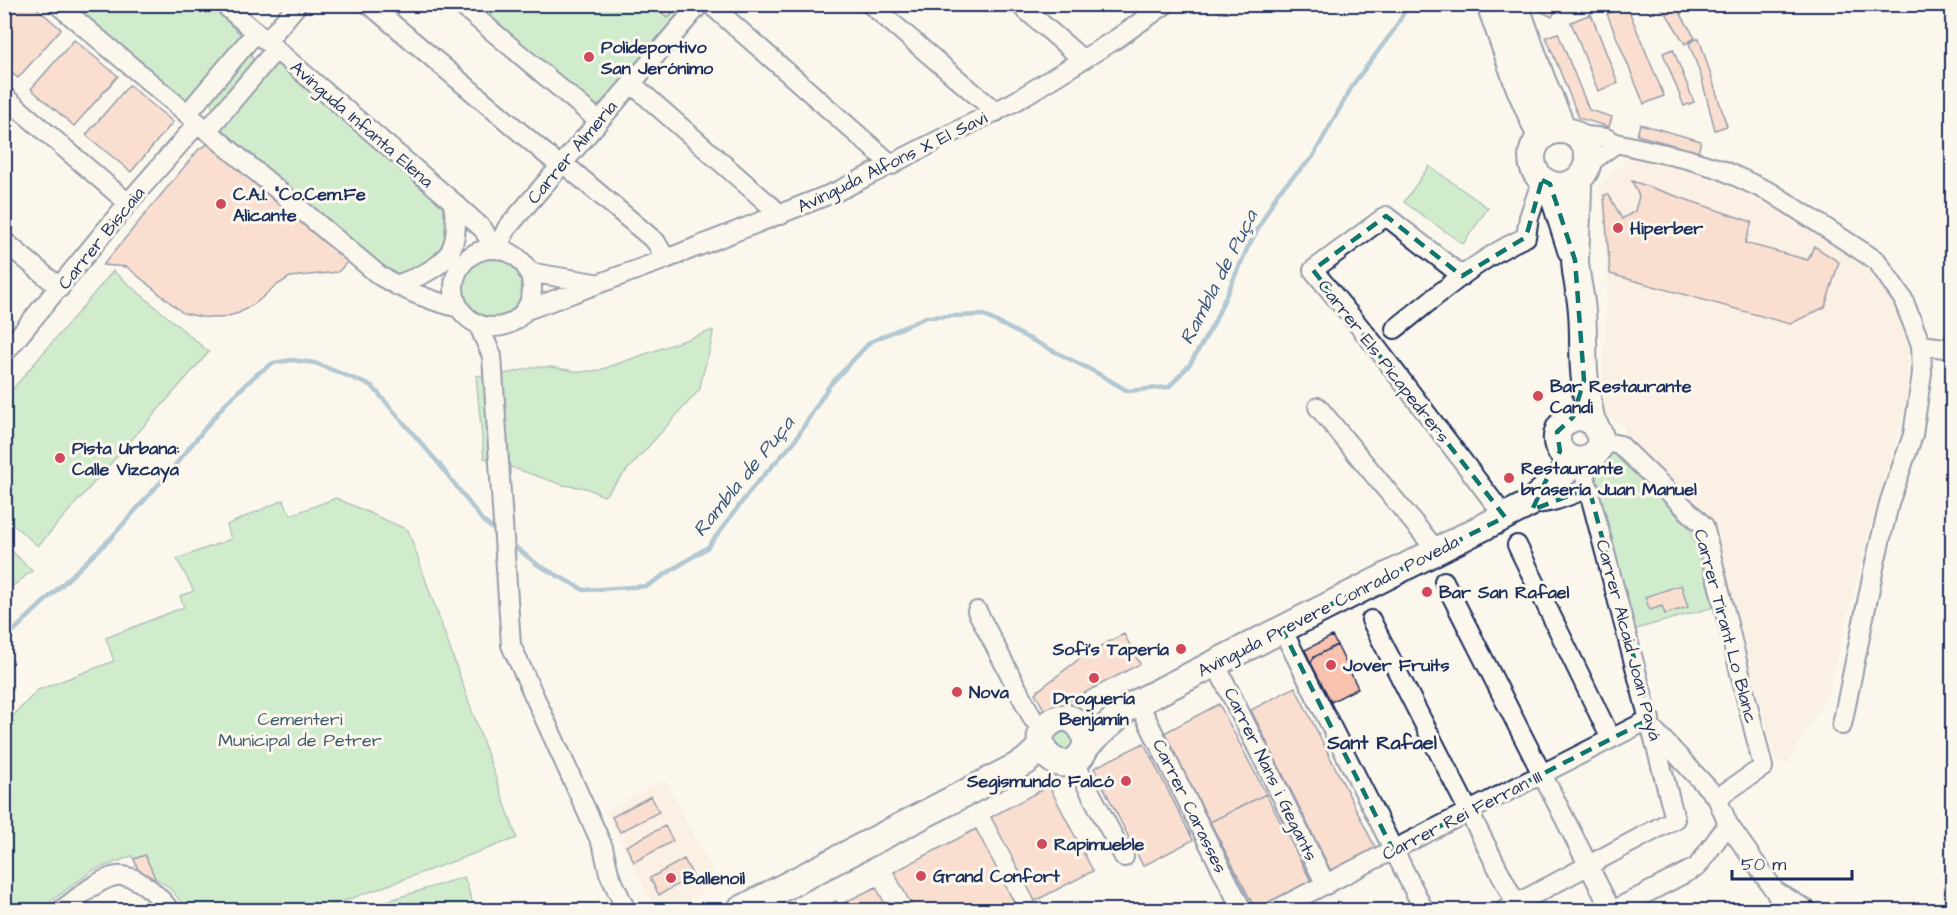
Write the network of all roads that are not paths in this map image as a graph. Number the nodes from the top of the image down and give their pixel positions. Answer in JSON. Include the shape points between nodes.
{"nodes":[{"id":1,"x":57,"y":4,"type":"edge"},
{"id":2,"x":223,"y":4,"type":"edge"},
{"id":3,"x":298,"y":4,"type":"edge"},
{"id":4,"x":369,"y":4,"type":"edge"},
{"id":5,"x":460,"y":4,"type":"edge"},
{"id":6,"x":700,"y":4,"type":"edge"},
{"id":7,"x":710,"y":4,"type":"edge"},
{"id":8,"x":870,"y":4,"type":"edge"},
{"id":9,"x":1019,"y":4,"type":"edge"},
{"id":10,"x":1166,"y":4,"type":"edge"},
{"id":11,"x":1490,"y":4,"type":"edge"},
{"id":12,"x":1515,"y":4,"type":"edge"},
{"id":13,"x":266,"y":41,"type":"junction"},
{"id":14,"x":1082,"y":59,"type":"junction"},
{"id":15,"x":631,"y":83,"type":"junction"},
{"id":16,"x":4,"y":96,"type":"edge"},
{"id":17,"x":996,"y":112,"type":"junction"},
{"id":18,"x":598,"y":121,"type":"junction"},
{"id":19,"x":198,"y":123,"type":"junction"},
{"id":20,"x":1560,"y":134,"type":"junction"},
{"id":21,"x":1616,"y":143,"type":"junction"},
{"id":22,"x":562,"y":164,"type":"junction"},
{"id":23,"x":892,"y":165,"type":"junction"},
{"id":24,"x":1582,"y":172,"type":"junction"},
{"id":25,"x":1546,"y":182,"type":"junction"},
{"id":26,"x":452,"y":201,"type":"junction"},
{"id":27,"x":128,"y":203,"type":"junction"},
{"id":28,"x":781,"y":215,"type":"junction"},
{"id":29,"x":507,"y":228,"type":"junction"},
{"id":30,"x":483,"y":229,"type":"junction"},
{"id":31,"x":4,"y":241,"type":"edge"},
{"id":32,"x":496,"y":249,"type":"junction"},
{"id":33,"x":666,"y":259,"type":"junction"},
{"id":34,"x":1575,"y":260,"type":"junction"},
{"id":35,"x":528,"y":272,"type":"junction"},
{"id":36,"x":1462,"y":276,"type":"junction"},
{"id":37,"x":600,"y":284,"type":"junction"},
{"id":38,"x":396,"y":285,"type":"junction"},
{"id":39,"x":60,"y":288,"type":"junction"},
{"id":40,"x":459,"y":308,"type":"junction"},
{"id":41,"x":524,"y":311,"type":"junction"},
{"id":42,"x":478,"y":324,"type":"junction"},
{"id":43,"x":503,"y":326,"type":"junction"},
{"id":44,"x":1395,"y":329,"type":"dead end"},
{"id":45,"x":1921,"y":345,"type":"junction"},
{"id":46,"x":1953,"y":349,"type":"edge"},
{"id":47,"x":4,"y":354,"type":"edge"},
{"id":48,"x":492,"y":356,"type":"junction"},
{"id":49,"x":1318,"y":407,"type":"dead end"},
{"id":50,"x":1588,"y":426,"type":"junction"},
{"id":51,"x":1572,"y":458,"type":"junction"},
{"id":52,"x":1589,"y":488,"type":"junction"},
{"id":53,"x":1535,"y":498,"type":"junction"},
{"id":54,"x":1504,"y":517,"type":"junction"},
{"id":55,"x":1517,"y":544,"type":"dead end"},
{"id":56,"x":1437,"y":551,"type":"junction"},
{"id":57,"x":1444,"y":581,"type":"dead end"},
{"id":58,"x":978,"y":611,"type":"dead end"},
{"id":59,"x":1371,"y":620,"type":"dead end"},
{"id":60,"x":1282,"y":629,"type":"junction"},
{"id":61,"x":1215,"y":663,"type":"junction"},
{"id":62,"x":1133,"y":705,"type":"junction"},
{"id":63,"x":1651,"y":723,"type":"junction"},
{"id":64,"x":1842,"y":725,"type":"dead end"},
{"id":65,"x":1611,"y":739,"type":"junction"},
{"id":66,"x":1054,"y":751,"type":"junction"},
{"id":67,"x":1542,"y":774,"type":"junction"},
{"id":68,"x":1717,"y":798,"type":"junction"},
{"id":69,"x":1469,"y":812,"type":"junction"},
{"id":70,"x":1728,"y":824,"type":"junction"},
{"id":71,"x":603,"y":848,"type":"junction"},
{"id":72,"x":1393,"y":850,"type":"junction"},
{"id":73,"x":1124,"y":857,"type":"dead end"},
{"id":74,"x":1588,"y":866,"type":"junction"},
{"id":75,"x":1326,"y":885,"type":"junction"},
{"id":76,"x":1775,"y":891,"type":"junction"},
{"id":77,"x":1513,"y":908,"type":"edge"},
{"id":78,"x":61,"y":910,"type":"edge"},
{"id":79,"x":170,"y":910,"type":"edge"},
{"id":80,"x":626,"y":910,"type":"edge"},
{"id":81,"x":640,"y":910,"type":"edge"},
{"id":82,"x":740,"y":910,"type":"edge"},
{"id":83,"x":1242,"y":910,"type":"edge"},
{"id":84,"x":1275,"y":910,"type":"edge"},
{"id":85,"x":1424,"y":910,"type":"edge"},
{"id":86,"x":1612,"y":910,"type":"edge"},
{"id":87,"x":1785,"y":910,"type":"edge"},
{"id":88,"x":1807,"y":910,"type":"edge"}],
"edges":[{"from":1,"to":19,"type":"street"},
{"from":2,"to":13,"type":"street","name":"Avinguda Infanta Elena"},
{"from":3,"to":13,"type":"street"},
{"from":4,"to":22,"type":"street"},
{"from":5,"to":18,"type":"street"},
{"from":6,"to":15,"type":"street","name":"Carrer Almeria"},
{"from":7,"to":23,"type":"street"},
{"from":8,"to":17,"type":"street"},
{"from":9,"to":14,"type":"street"},
{"from":10,"to":14,"type":"street","name":"Avinguda Alfons X El Savi"},
{"from":11,"to":20,"type":"street","via":[[1520,86]]},
{"from":12,"to":20,"type":"street"},
{"from":13,"to":19,"type":"street"},
{"from":13,"to":19,"type":"street"},
{"from":13,"to":26,"type":"street","name":"Avinguda Infanta Elena"},
{"from":14,"to":17,"type":"street","name":"Avinguda Alfons X El Savi"},
{"from":15,"to":18,"type":"street","name":"Carrer Almeria"},
{"from":15,"to":28,"type":"street"},
{"from":16,"to":27,"type":"street"},
{"from":17,"to":23,"type":"street","name":"Avinguda Alfons X El Savi"},
{"from":18,"to":22,"type":"street","name":"Carrer Almeria"},
{"from":19,"to":27,"type":"street","name":"Carrer Biscaia"},
{"from":19,"to":38,"type":"street","via":[[380,276]]},
{"from":20,"to":21,"type":"street","via":[[1606,138]]},
{"from":20,"to":24,"type":"street","via":[[1581,139],[1587,152]]},
{"from":20,"to":25,"type":"street","via":[[1534,147],[1534,170]]},
{"from":21,"to":24,"type":"street"},
{"from":21,"to":45,"type":"street","via":[[1720,169],[1772,193],[1839,235],[1877,261],[1903,299]]},
{"from":22,"to":29,"type":"street","name":"Carrer Almeria"},
{"from":22,"to":33,"type":"street","via":[[656,242]]},
{"from":23,"to":28,"type":"street","name":"Avinguda Alfons X El Savi"},
{"from":24,"to":25,"type":"street","via":[[1568,185]]},
{"from":24,"to":34,"type":"street"},
{"from":25,"to":34,"type":"street"},
{"from":25,"to":36,"type":"street","via":[[1529,217],[1526,237]]},
{"from":26,"to":30,"type":"street","name":"Avinguda Infanta Elena"},
{"from":26,"to":38,"type":"street","via":[[455,238],[449,254],[438,267]]},
{"from":27,"to":39,"type":"street","name":"Carrer Biscaia"},
{"from":28,"to":33,"type":"street","name":"Avinguda Alfons X El Savi"},
{"from":29,"to":30,"type":"street"},
{"from":29,"to":32,"type":"street","name":"Carrer Almeria"},
{"from":30,"to":32,"type":"street","name":"Avinguda Infanta Elena"},
{"from":31,"to":39,"type":"street"},
{"from":32,"to":35,"type":"street","via":[[510,253]]},
{"from":32,"to":40,"type":"street","via":[[482,251],[462,264],[454,286]]},
{"from":33,"to":37,"type":"street","name":"Avinguda Alfons X El Savi"},
{"from":34,"to":50,"type":"street"},
{"from":35,"to":37,"type":"street"},
{"from":35,"to":41,"type":"street","via":[[532,292]]},
{"from":36,"to":44,"type":"street"},
{"from":36,"to":54,"type":"street","name":"Carrer Els Picapedrers","via":[[1386,216],[1313,270]]},
{"from":37,"to":41,"type":"street","name":"Avinguda Alfons X El Savi"},
{"from":38,"to":40,"type":"street"},
{"from":39,"to":47,"type":"street","name":"Carrer Biscaia"},
{"from":40,"to":42,"type":"street"},
{"from":41,"to":43,"type":"street"},
{"from":42,"to":43,"type":"street"},
{"from":42,"to":48,"type":"street"},
{"from":43,"to":48,"type":"street"},
{"from":45,"to":46,"type":"street"},
{"from":45,"to":64,"type":"street","via":[[1922,373],[1913,435],[1890,500]]},
{"from":48,"to":71,"type":"street","via":[[511,645]]},
{"from":49,"to":56,"type":"street"},
{"from":50,"to":51,"type":"street","via":[[1594,454]]},
{"from":50,"to":51,"type":"street","via":[[1563,423],[1557,432],[1556,442]]},
{"from":50,"to":68,"type":"street","name":"Carrer Tirant Lo Blanc","via":[[1620,445],[1704,526],[1763,767]]},
{"from":51,"to":52,"type":"street","name":"Carrer Alcaid Joan Payá"},
{"from":51,"to":53,"type":"street"},
{"from":52,"to":53,"type":"street","name":"Avinguda Prevere Conrado Poveda","via":[[1540,504]]},
{"from":52,"to":63,"type":"street","name":"Carrer Alcaid Joan Payá"},
{"from":53,"to":54,"type":"street","name":"Avinguda Prevere Conrado Poveda"},
{"from":54,"to":56,"type":"street","name":"Avinguda Prevere Conrado Poveda"},
{"from":55,"to":65,"type":"street"},
{"from":56,"to":60,"type":"street","name":"Avinguda Prevere Conrado Poveda"},
{"from":57,"to":67,"type":"street"},
{"from":58,"to":66,"type":"street"},
{"from":59,"to":69,"type":"street"},
{"from":60,"to":61,"type":"street","name":"Avinguda Prevere Conrado Poveda"},
{"from":60,"to":72,"type":"street"},
{"from":61,"to":62,"type":"street","name":"Avinguda Prevere Conrado Poveda"},
{"from":61,"to":75,"type":"street","name":"Carrer Nans i Gegants"},
{"from":62,"to":66,"type":"street","name":"Avinguda Prevere Conrado Poveda"},
{"from":62,"to":66,"type":"street","name":"Avinguda Prevere Conrado Poveda","via":[[1070,719],[1084,729],[1087,738]]},
{"from":62,"to":83,"type":"street","name":"Carrer Carasses"},
{"from":63,"to":65,"type":"street","name":"Carrer Rei Ferran III"},
{"from":63,"to":68,"type":"street"},
{"from":63,"to":74,"type":"street","name":"Carrer Alcaid Joan Payá","via":[[1676,819]]},
{"from":65,"to":67,"type":"street","name":"Carrer Rei Ferran III"},
{"from":66,"to":73,"type":"street"},
{"from":66,"to":82,"type":"street","name":"Avinguda Prevere Conrado Poveda"},
{"from":67,"to":69,"type":"street","name":"Carrer Rei Ferran III"},
{"from":67,"to":74,"type":"street"},
{"from":68,"to":70,"type":"street"},
{"from":69,"to":72,"type":"street","name":"Carrer Rei Ferran III"},
{"from":69,"to":77,"type":"street"},
{"from":70,"to":76,"type":"street"},
{"from":70,"to":86,"type":"street","via":[[1697,867]]},
{"from":71,"to":80,"type":"street","via":[[609,873]]},
{"from":71,"to":81,"type":"street","via":[[619,867]]},
{"from":72,"to":75,"type":"street","name":"Carrer Rei Ferran III"},
{"from":72,"to":85,"type":"street"},
{"from":74,"to":77,"type":"street"},
{"from":74,"to":86,"type":"street"},
{"from":75,"to":84,"type":"street","name":"Carrer Rei Ferran III"},
{"from":76,"to":87,"type":"street"},
{"from":76,"to":88,"type":"street"},
{"from":78,"to":79,"type":"street","via":[[113,876],[131,877],[159,896]]}]}
